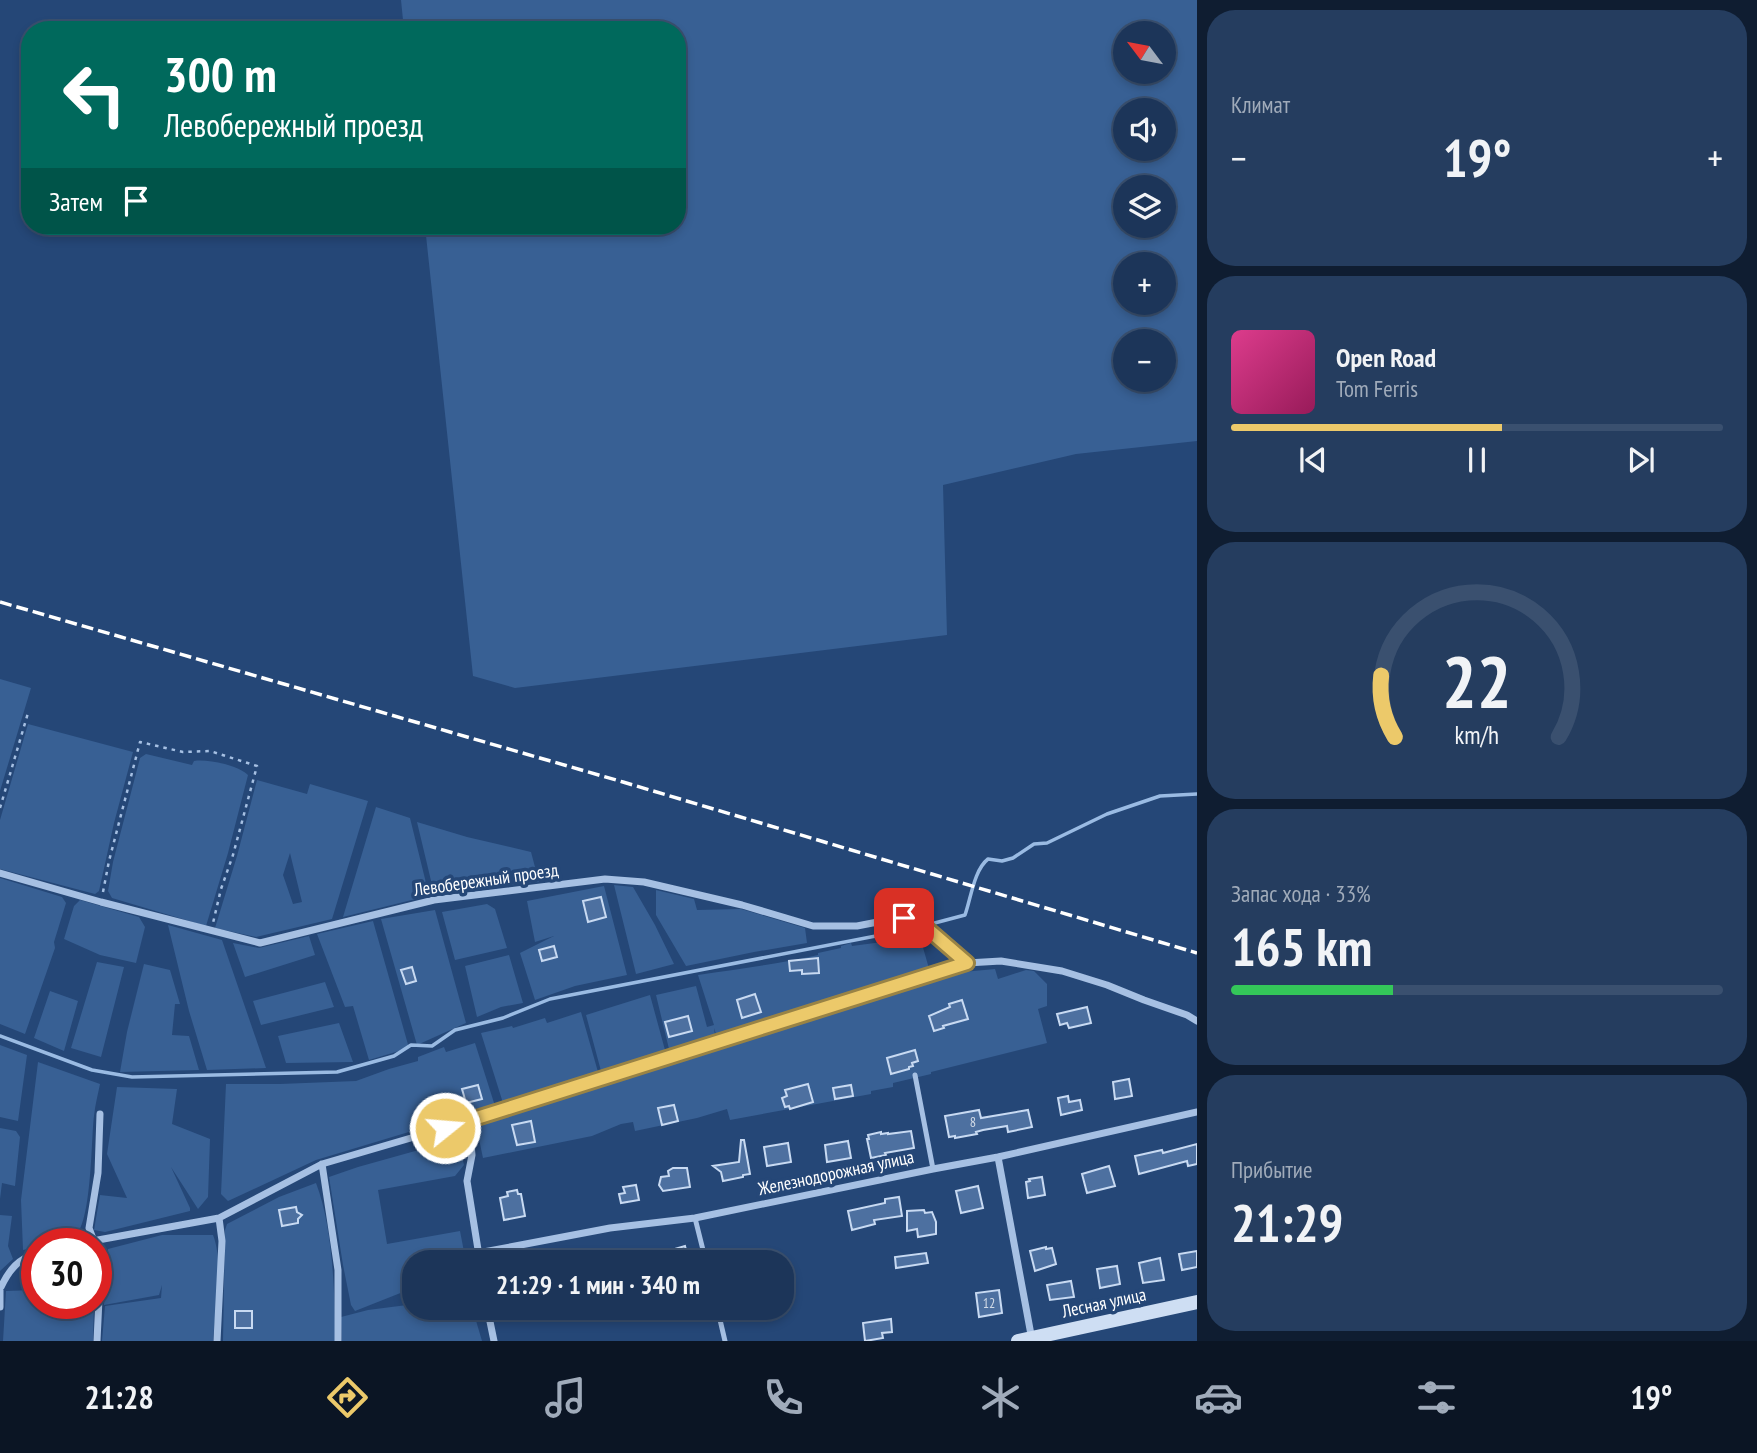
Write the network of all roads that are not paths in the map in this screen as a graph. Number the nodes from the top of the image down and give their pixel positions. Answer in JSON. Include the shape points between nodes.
{"nodes":[{"id":1,"x":0,"y":873,"type":"edge"},
{"id":2,"x":967,"y":963,"type":"junction"},
{"id":3,"x":1197,"y":1021,"type":"edge"},
{"id":4,"x":915,"y":1075,"type":"dead end"},
{"id":5,"x":1197,"y":1112,"type":"edge"},
{"id":6,"x":100,"y":1114,"type":"dead end"},
{"id":7,"x":469,"y":1121,"type":"junction"},
{"id":8,"x":998,"y":1157,"type":"junction"},
{"id":9,"x":322,"y":1164,"type":"junction"},
{"id":10,"x":933,"y":1169,"type":"junction"},
{"id":11,"x":219,"y":1218,"type":"junction"},
{"id":12,"x":695,"y":1218,"type":"junction"},
{"id":13,"x":89,"y":1228,"type":"edge"},
{"id":14,"x":112,"y":1240,"type":"edge"},
{"id":15,"x":478,"y":1250,"type":"edge"},
{"id":16,"x":511,"y":1250,"type":"edge"},
{"id":17,"x":703,"y":1250,"type":"edge"},
{"id":18,"x":21,"y":1260,"type":"edge"},
{"id":19,"x":1,"y":1287,"type":"edge"},
{"id":20,"x":1197,"y":1302,"type":"edge"},
{"id":21,"x":0,"y":1307,"type":"edge"},
{"id":22,"x":98,"y":1319,"type":"edge"},
{"id":23,"x":490,"y":1320,"type":"edge"},
{"id":24,"x":720,"y":1320,"type":"edge"},
{"id":25,"x":1027,"y":1340,"type":"edge"},
{"id":26,"x":97,"y":1341,"type":"edge"},
{"id":27,"x":217,"y":1341,"type":"edge"},
{"id":28,"x":338,"y":1341,"type":"edge"},
{"id":29,"x":494,"y":1341,"type":"edge"},
{"id":30,"x":725,"y":1341,"type":"edge"}],
"edges":[{"from":1,"to":2,"type":"street","name":"Левобережный проезд","via":[[260,943],[434,901],[605,879],[645,882],[813,926],[915,918]]},
{"from":2,"to":3,"type":"street","via":[[1001,961],[1062,971]]},
{"from":2,"to":7,"type":"street"},
{"from":4,"to":10,"type":"lane"},
{"from":5,"to":8,"type":"street","name":"Железнодорожная улица"},
{"from":6,"to":13,"type":"street","via":[[98,1173]]},
{"from":7,"to":9,"type":"street"},
{"from":7,"to":15,"type":"street","via":[[472,1156],[467,1181]]},
{"from":8,"to":10,"type":"street","name":"Железнодорожная улица"},
{"from":8,"to":25,"type":"street"},
{"from":9,"to":11,"type":"street"},
{"from":9,"to":28,"type":"street","via":[[338,1270]]},
{"from":10,"to":12,"type":"street","name":"Железнодорожная улица"},
{"from":11,"to":14,"type":"street"},
{"from":11,"to":27,"type":"street"},
{"from":12,"to":16,"type":"street","name":"Железнодорожная улица","via":[[610,1228]]},
{"from":12,"to":17,"type":"lane"},
{"from":18,"to":19,"type":"street"},
{"from":19,"to":21,"type":"street"},
{"from":20,"to":25,"type":"street","name":"Лесная улица"},
{"from":22,"to":26,"type":"street"},
{"from":23,"to":29,"type":"street"},
{"from":24,"to":30,"type":"lane"}]}
